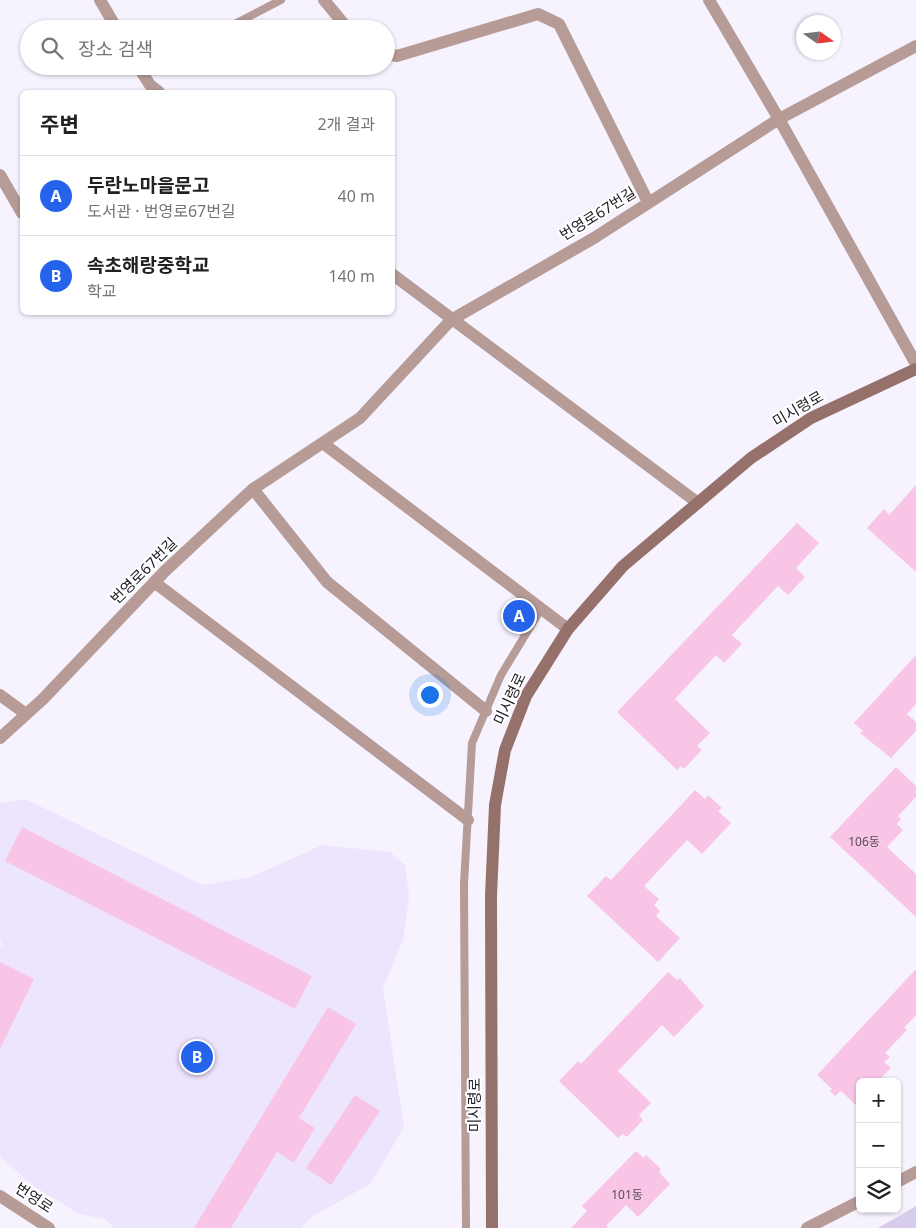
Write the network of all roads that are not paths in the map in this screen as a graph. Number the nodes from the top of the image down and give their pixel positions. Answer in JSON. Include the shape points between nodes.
{"nodes":[{"id":1,"x":100,"y":0,"type":"edge"},
{"id":2,"x":281,"y":0,"type":"edge"},
{"id":3,"x":324,"y":0,"type":"edge"},
{"id":4,"x":709,"y":0,"type":"edge"},
{"id":5,"x":111,"y":20,"type":"edge"},
{"id":6,"x":242,"y":20,"type":"edge"},
{"id":7,"x":341,"y":20,"type":"edge"},
{"id":8,"x":916,"y":46,"type":"edge"},
{"id":9,"x":395,"y":56,"type":"edge"},
{"id":10,"x":146,"y":75,"type":"edge"},
{"id":11,"x":156,"y":90,"type":"edge"},
{"id":12,"x":780,"y":119,"type":"junction"},
{"id":13,"x":0,"y":176,"type":"edge"},
{"id":14,"x":648,"y":202,"type":"junction"},
{"id":15,"x":20,"y":209,"type":"edge"},
{"id":16,"x":395,"y":276,"type":"edge"},
{"id":17,"x":451,"y":320,"type":"junction"},
{"id":18,"x":916,"y":364,"type":"edge"},
{"id":19,"x":916,"y":369,"type":"edge"},
{"id":20,"x":324,"y":444,"type":"junction"},
{"id":21,"x":253,"y":489,"type":"junction"},
{"id":22,"x":698,"y":502,"type":"junction"},
{"id":23,"x":154,"y":582,"type":"junction"},
{"id":24,"x":541,"y":609,"type":"junction"},
{"id":25,"x":568,"y":629,"type":"junction"},
{"id":26,"x":0,"y":695,"type":"edge"},
{"id":27,"x":486,"y":711,"type":"junction"},
{"id":28,"x":26,"y":714,"type":"junction"},
{"id":29,"x":0,"y":738,"type":"edge"},
{"id":30,"x":468,"y":820,"type":"junction"},
{"id":31,"x":916,"y":1172,"type":"edge"},
{"id":32,"x":901,"y":1180,"type":"edge"},
{"id":33,"x":0,"y":1196,"type":"edge"},
{"id":34,"x":856,"y":1203,"type":"edge"},
{"id":35,"x":49,"y":1228,"type":"edge"},
{"id":36,"x":466,"y":1228,"type":"edge"},
{"id":37,"x":492,"y":1228,"type":"edge"},
{"id":38,"x":807,"y":1228,"type":"edge"}],
"edges":[{"from":1,"to":5,"type":"street"},
{"from":2,"to":6,"type":"lane"},
{"from":3,"to":7,"type":"street"},
{"from":4,"to":12,"type":"street"},
{"from":8,"to":12,"type":"street","name":"번영로67번길"},
{"from":9,"to":14,"type":"street","via":[[538,14],[559,24]]},
{"from":10,"to":11,"type":"street","via":[[150,85]]},
{"from":12,"to":14,"type":"street","name":"번영로67번길"},
{"from":12,"to":18,"type":"street"},
{"from":13,"to":15,"type":"street"},
{"from":14,"to":17,"type":"street","name":"번영로67번길","via":[[594,238]]},
{"from":16,"to":17,"type":"street"},
{"from":17,"to":20,"type":"street","name":"번영로67번길","via":[[360,418]]},
{"from":17,"to":22,"type":"street"},
{"from":19,"to":22,"type":"main road","name":"미시령로","via":[[811,418],[750,458]]},
{"from":20,"to":21,"type":"street","name":"번영로67번길"},
{"from":20,"to":24,"type":"street"},
{"from":21,"to":23,"type":"street","name":"번영로67번길"},
{"from":21,"to":27,"type":"street","via":[[327,582]]},
{"from":22,"to":25,"type":"main road","name":"미시령로","via":[[623,566]]},
{"from":23,"to":28,"type":"street","name":"번영로67번길"},
{"from":23,"to":30,"type":"street"},
{"from":24,"to":25,"type":"street"},
{"from":24,"to":27,"type":"lane","via":[[501,675]]},
{"from":25,"to":37,"type":"main road","name":"미시령로","via":[[526,696],[505,750],[496,805],[491,896]]},
{"from":26,"to":28,"type":"street"},
{"from":27,"to":30,"type":"lane","via":[[472,742]]},
{"from":28,"to":29,"type":"street","name":"번영로67번길"},
{"from":30,"to":36,"type":"lane","via":[[464,884]]},
{"from":31,"to":32,"type":"street"},
{"from":33,"to":35,"type":"street","name":"번영로"},
{"from":34,"to":38,"type":"street"}]}
